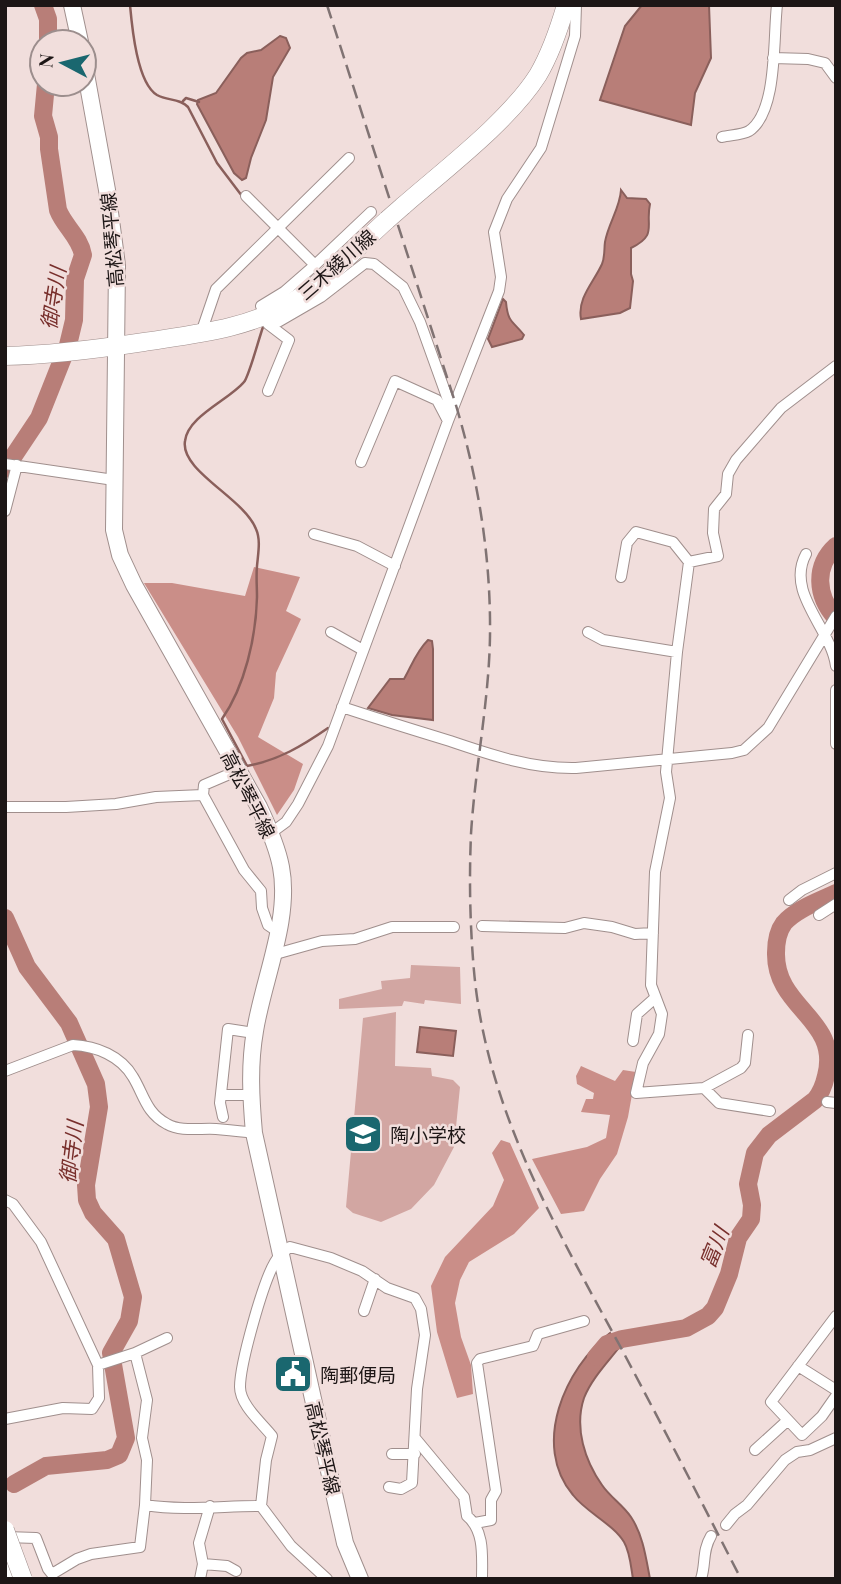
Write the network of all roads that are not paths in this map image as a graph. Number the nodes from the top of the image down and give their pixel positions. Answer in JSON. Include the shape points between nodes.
{"nodes":[{"id":1,"x":72,"y":5,"type":"edge"},
{"id":2,"x":566,"y":5,"type":"edge"},
{"id":3,"x":579,"y":5,"type":"edge"},
{"id":4,"x":777,"y":5,"type":"edge"},
{"id":5,"x":77,"y":28,"type":"edge"},
{"id":6,"x":567,"y":31,"type":"junction"},
{"id":7,"x":773,"y":58,"type":"junction"},
{"id":8,"x":836,"y":78,"type":"edge"},
{"id":9,"x":90,"y":98,"type":"edge"},
{"id":10,"x":722,"y":137,"type":"dead end"},
{"id":11,"x":349,"y":158,"type":"dead end"},
{"id":12,"x":246,"y":195,"type":"dead end"},
{"id":13,"x":379,"y":216,"type":"junction"},
{"id":14,"x":279,"y":228,"type":"junction"},
{"id":15,"x":315,"y":265,"type":"junction"},
{"id":16,"x":266,"y":320,"type":"junction"},
{"id":17,"x":201,"y":333,"type":"junction"},
{"id":18,"x":115,"y":346,"type":"junction"},
{"id":19,"x":5,"y":356,"type":"edge"},
{"id":20,"x":836,"y":366,"type":"edge"},
{"id":21,"x":268,"y":391,"type":"dead end"},
{"id":22,"x":450,"y":416,"type":"junction"},
{"id":23,"x":361,"y":462,"type":"dead end"},
{"id":24,"x":12,"y":465,"type":"edge"},
{"id":25,"x":114,"y":480,"type":"junction"},
{"id":26,"x":5,"y":511,"type":"edge"},
{"id":27,"x":314,"y":534,"type":"dead end"},
{"id":28,"x":806,"y":554,"type":"dead end"},
{"id":29,"x":689,"y":562,"type":"junction"},
{"id":30,"x":395,"y":566,"type":"junction"},
{"id":31,"x":621,"y":577,"type":"dead end"},
{"id":32,"x":836,"y":616,"type":"edge"},
{"id":33,"x":331,"y":632,"type":"dead end"},
{"id":34,"x":588,"y":632,"type":"dead end"},
{"id":35,"x":825,"y":634,"type":"junction"},
{"id":36,"x":363,"y":650,"type":"junction"},
{"id":37,"x":677,"y":652,"type":"junction"},
{"id":38,"x":836,"y":667,"type":"edge"},
{"id":39,"x":836,"y":690,"type":"edge"},
{"id":40,"x":342,"y":707,"type":"junction"},
{"id":41,"x":836,"y":744,"type":"edge"},
{"id":42,"x":667,"y":758,"type":"junction"},
{"id":43,"x":239,"y":770,"type":"junction"},
{"id":44,"x":203,"y":795,"type":"junction"},
{"id":45,"x":5,"y":807,"type":"edge"},
{"id":46,"x":271,"y":832,"type":"junction"},
{"id":47,"x":834,"y":878,"type":"edge"},
{"id":48,"x":789,"y":900,"type":"dead end"},
{"id":49,"x":836,"y":904,"type":"edge"},
{"id":50,"x":819,"y":915,"type":"dead end"},
{"id":51,"x":482,"y":926,"type":"dead end"},
{"id":52,"x":454,"y":927,"type":"dead end"},
{"id":53,"x":277,"y":931,"type":"junction"},
{"id":54,"x":653,"y":933,"type":"junction"},
{"id":55,"x":272,"y":955,"type":"junction"},
{"id":56,"x":655,"y":998,"type":"junction"},
{"id":57,"x":254,"y":1033,"type":"junction"},
{"id":58,"x":748,"y":1035,"type":"dead end"},
{"id":59,"x":633,"y":1041,"type":"dead end"},
{"id":60,"x":5,"y":1071,"type":"edge"},
{"id":61,"x":704,"y":1088,"type":"junction"},
{"id":62,"x":221,"y":1095,"type":"junction"},
{"id":63,"x":251,"y":1095,"type":"junction"},
{"id":64,"x":770,"y":1111,"type":"dead end"},
{"id":65,"x":223,"y":1117,"type":"dead end"},
{"id":66,"x":254,"y":1133,"type":"junction"},
{"id":67,"x":5,"y":1200,"type":"edge"},
{"id":68,"x":281,"y":1254,"type":"junction"},
{"id":69,"x":375,"y":1279,"type":"junction"},
{"id":70,"x":364,"y":1311,"type":"dead end"},
{"id":71,"x":836,"y":1316,"type":"edge"},
{"id":72,"x":584,"y":1321,"type":"dead end"},
{"id":73,"x":167,"y":1338,"type":"dead end"},
{"id":74,"x":135,"y":1353,"type":"junction"},
{"id":75,"x":107,"y":1361,"type":"junction"},
{"id":76,"x":798,"y":1366,"type":"junction"},
{"id":77,"x":836,"y":1390,"type":"edge"},
{"id":78,"x":836,"y":1396,"type":"edge"},
{"id":79,"x":5,"y":1419,"type":"edge"},
{"id":80,"x":788,"y":1420,"type":"junction"},
{"id":81,"x":415,"y":1438,"type":"junction"},
{"id":82,"x":836,"y":1438,"type":"edge"},
{"id":83,"x":755,"y":1450,"type":"dead end"},
{"id":84,"x":392,"y":1454,"type":"dead end"},
{"id":85,"x":415,"y":1454,"type":"junction"},
{"id":86,"x":389,"y":1487,"type":"dead end"},
{"id":87,"x":145,"y":1506,"type":"junction"},
{"id":88,"x":210,"y":1506,"type":"junction"},
{"id":89,"x":261,"y":1506,"type":"junction"},
{"id":90,"x":475,"y":1523,"type":"junction"},
{"id":91,"x":726,"y":1525,"type":"dead end"},
{"id":92,"x":5,"y":1530,"type":"edge"},
{"id":93,"x":711,"y":1536,"type":"dead end"},
{"id":94,"x":5,"y":1537,"type":"edge"},
{"id":95,"x":203,"y":1564,"type":"junction"},
{"id":96,"x":5,"y":1571,"type":"edge"},
{"id":97,"x":236,"y":1571,"type":"dead end"},
{"id":98,"x":8,"y":1579,"type":"edge"},
{"id":99,"x":23,"y":1579,"type":"edge"},
{"id":100,"x":200,"y":1579,"type":"edge"},
{"id":101,"x":327,"y":1579,"type":"edge"},
{"id":102,"x":360,"y":1579,"type":"edge"},
{"id":103,"x":482,"y":1579,"type":"edge"},
{"id":104,"x":701,"y":1579,"type":"edge"}],
"edges":[{"from":1,"to":5,"type":"main road"},
{"from":2,"to":6,"type":"main road","name":"三木綾川線"},
{"from":3,"to":6,"type":"street"},
{"from":4,"to":7,"type":"street"},
{"from":6,"to":13,"type":"main road","name":"三木綾川線","bridge":true,"via":[[519,99],[477,141],[403,206]]},
{"from":6,"to":22,"type":"street","via":[[541,148],[498,218],[494,232],[499,291]]},
{"from":7,"to":8,"type":"street","via":[[825,63]]},
{"from":7,"to":10,"type":"street","via":[[765,110],[757,123],[747,132]]},
{"from":9,"to":18,"type":"main road","name":"高松琴平線","via":[[117,265]]},
{"from":11,"to":14,"type":"street"},
{"from":12,"to":14,"type":"street"},
{"from":13,"to":15,"type":"street"},
{"from":13,"to":16,"type":"main road","name":"三木綾川線","via":[[313,286]]},
{"from":14,"to":15,"type":"street"},
{"from":14,"to":17,"type":"street","via":[[216,289]]},
{"from":15,"to":16,"type":"street","via":[[261,306]]},
{"from":16,"to":17,"type":"main road","name":"三木綾川線"},
{"from":16,"to":21,"type":"street","via":[[289,340]]},
{"from":16,"to":22,"type":"street","via":[[321,297],[361,260],[374,264],[403,287],[420,322]]},
{"from":17,"to":18,"type":"main road","name":"三木綾川線"},
{"from":18,"to":19,"type":"main road","name":"三木綾川線"},
{"from":18,"to":25,"type":"main road","name":"高松琴平線"},
{"from":20,"to":29,"type":"street","via":[[781,408],[736,460],[728,474],[726,494],[714,509],[718,556]]},
{"from":22,"to":23,"type":"street","via":[[437,400],[395,381]]},
{"from":22,"to":30,"type":"street"},
{"from":24,"to":25,"type":"street"},
{"from":24,"to":26,"type":"street"},
{"from":25,"to":43,"type":"main road","name":"高松琴平線","via":[[114,530],[120,555]]},
{"from":27,"to":30,"type":"street","via":[[357,546]]},
{"from":28,"to":35,"type":"street","via":[[800,565],[800,586]]},
{"from":29,"to":31,"type":"street","via":[[673,542],[636,532],[627,543]]},
{"from":29,"to":37,"type":"street"},
{"from":30,"to":36,"type":"street"},
{"from":32,"to":35,"type":"street"},
{"from":33,"to":36,"type":"street"},
{"from":34,"to":37,"type":"street","via":[[603,640]]},
{"from":35,"to":38,"type":"street"},
{"from":35,"to":42,"type":"street","via":[[768,728],[744,750]]},
{"from":36,"to":40,"type":"street"},
{"from":37,"to":42,"type":"street"},
{"from":39,"to":41,"type":"street"},
{"from":40,"to":42,"type":"street","via":[[530,765],[576,768]]},
{"from":40,"to":46,"type":"street","via":[[298,804],[286,822]]},
{"from":42,"to":54,"type":"street","via":[[670,798],[655,872]]},
{"from":43,"to":44,"type":"street","via":[[204,785]]},
{"from":43,"to":46,"type":"main road","name":"高松琴平線"},
{"from":44,"to":45,"type":"street","via":[[116,804]]},
{"from":44,"to":53,"type":"street","via":[[244,870],[261,891],[268,925]]},
{"from":46,"to":53,"type":"main road","name":"高松琴平線","via":[[283,884]]},
{"from":47,"to":48,"type":"street"},
{"from":49,"to":50,"type":"street"},
{"from":51,"to":54,"type":"street","via":[[565,928],[584,923],[635,934]]},
{"from":52,"to":55,"type":"street","via":[[392,927]]},
{"from":53,"to":55,"type":"main road","name":"高松琴平線"},
{"from":54,"to":56,"type":"street","via":[[651,985]]},
{"from":55,"to":57,"type":"main road","name":"高松琴平線"},
{"from":56,"to":59,"type":"street","via":[[637,1014]]},
{"from":56,"to":61,"type":"street","via":[[662,1014],[659,1034],[643,1063],[636,1093]]},
{"from":57,"to":62,"type":"street","via":[[228,1029]]},
{"from":57,"to":63,"type":"main road","name":"高松琴平線"},
{"from":58,"to":61,"type":"street","via":[[741,1068]]},
{"from":60,"to":66,"type":"street","via":[[78,1045],[98,1049],[119,1059],[148,1109],[168,1125]]},
{"from":61,"to":64,"type":"street","via":[[719,1103]]},
{"from":62,"to":63,"type":"street"},
{"from":62,"to":65,"type":"street"},
{"from":63,"to":66,"type":"main road","name":"高松琴平線"},
{"from":66,"to":68,"type":"main road","name":"高松琴平線"},
{"from":67,"to":75,"type":"street","via":[[41,1242]]},
{"from":68,"to":69,"type":"street","via":[[290,1247],[331,1258]]},
{"from":68,"to":89,"type":"street","via":[[273,1264],[254,1320],[240,1389],[254,1418],[272,1436]]},
{"from":68,"to":102,"type":"main road","name":"高松琴平線","via":[[345,1543]]},
{"from":69,"to":70,"type":"street"},
{"from":69,"to":81,"type":"street","via":[[415,1298],[421,1309],[425,1335]]},
{"from":71,"to":76,"type":"street"},
{"from":72,"to":90,"type":"street","via":[[538,1334],[533,1346],[477,1363],[496,1491],[491,1520]]},
{"from":73,"to":74,"type":"street"},
{"from":74,"to":75,"type":"street"},
{"from":74,"to":87,"type":"street","via":[[147,1400],[142,1438],[147,1460]]},
{"from":75,"to":79,"type":"street","via":[[92,1409],[63,1408]]},
{"from":76,"to":77,"type":"street"},
{"from":76,"to":80,"type":"street","via":[[771,1402]]},
{"from":78,"to":80,"type":"street","via":[[802,1435]]},
{"from":80,"to":83,"type":"street"},
{"from":81,"to":85,"type":"street"},
{"from":81,"to":90,"type":"street","via":[[464,1497],[467,1516]]},
{"from":82,"to":91,"type":"street","via":[[785,1460]]},
{"from":84,"to":85,"type":"street"},
{"from":85,"to":86,"type":"street","via":[[412,1483],[401,1489]]},
{"from":87,"to":88,"type":"street"},
{"from":87,"to":94,"type":"street","via":[[141,1547],[92,1554],[52,1574],[36,1538]]},
{"from":88,"to":89,"type":"street"},
{"from":88,"to":95,"type":"street","via":[[199,1543]]},
{"from":89,"to":101,"type":"street","via":[[290,1546]]},
{"from":90,"to":103,"type":"street","via":[[482,1544]]},
{"from":92,"to":99,"type":"main road","bridge":true},
{"from":93,"to":104,"type":"street","via":[[704,1550]]},
{"from":95,"to":97,"type":"street"},
{"from":95,"to":100,"type":"street"},
{"from":96,"to":98,"type":"main road"}]}
